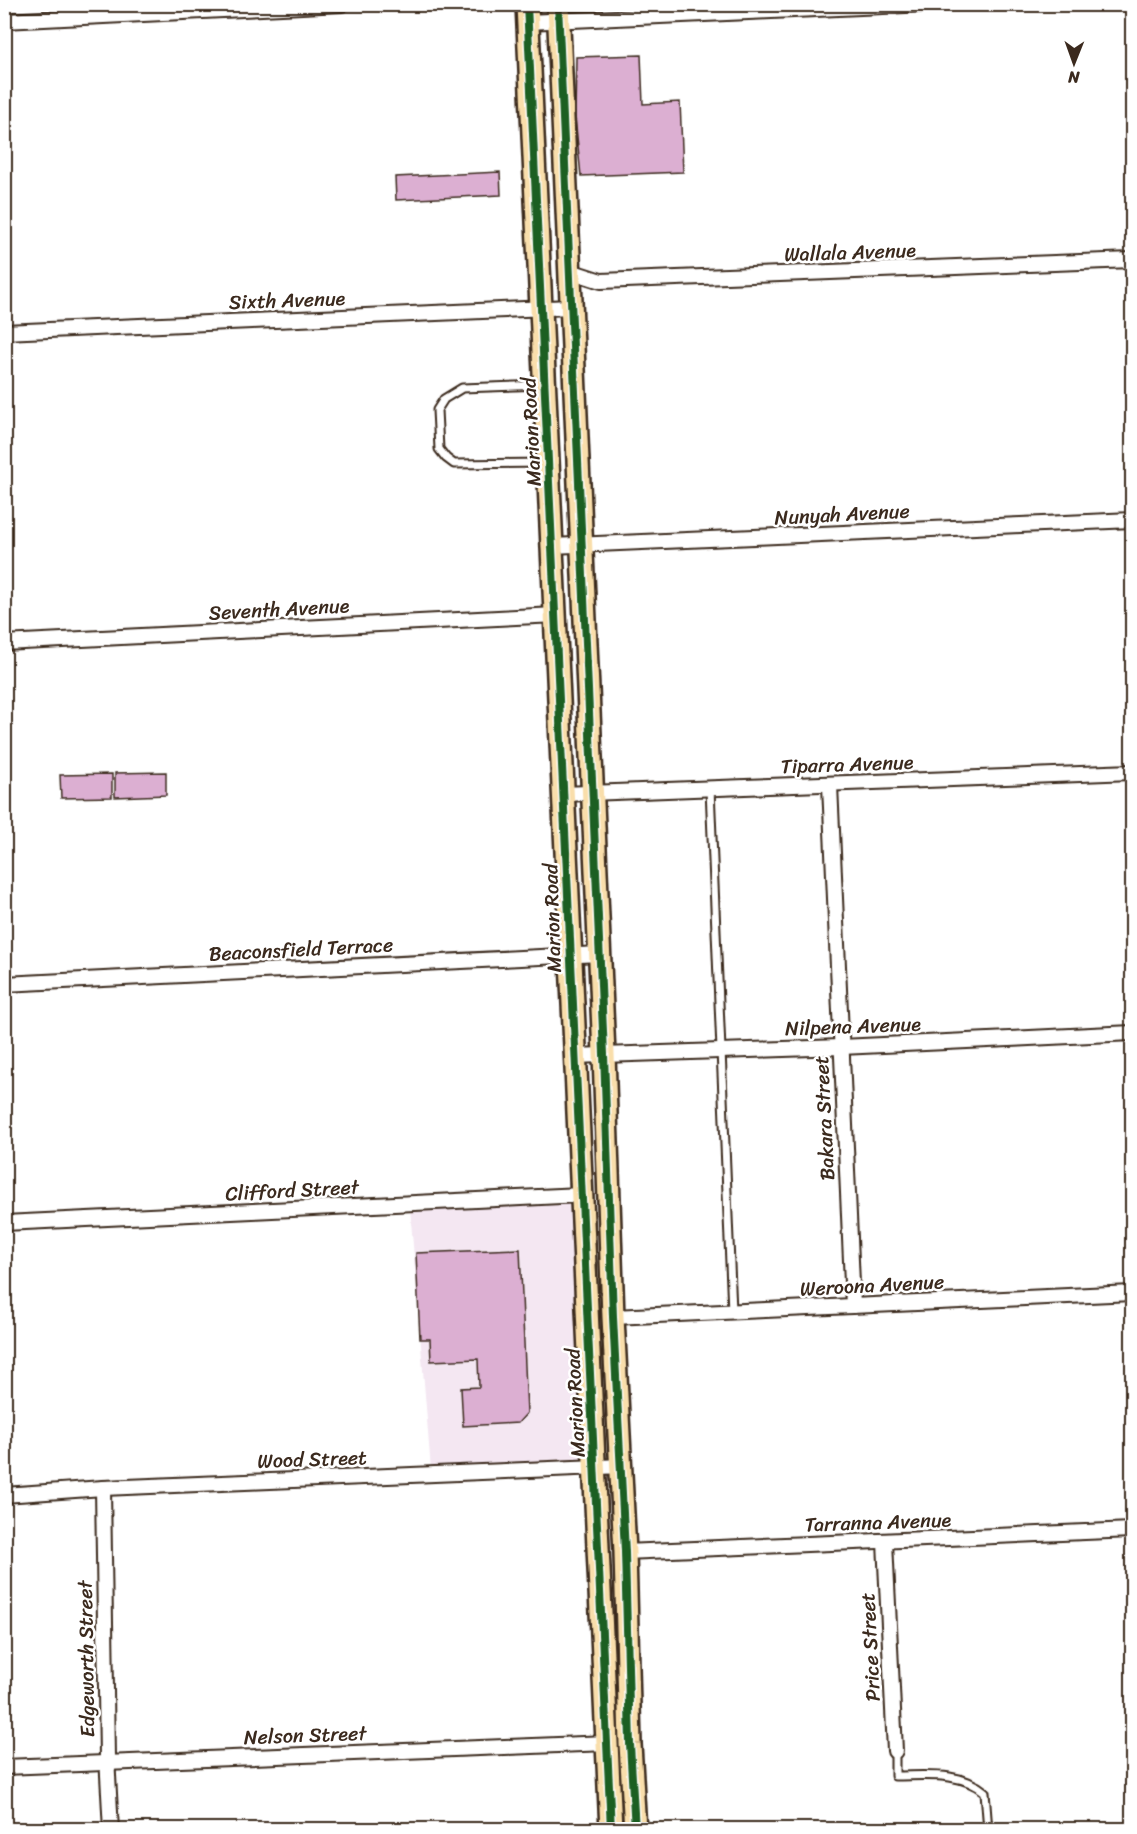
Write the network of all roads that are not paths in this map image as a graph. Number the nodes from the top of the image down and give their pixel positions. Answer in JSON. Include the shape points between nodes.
{"nodes":[{"id":1,"x":342,"y":4,"type":"edge"},
{"id":2,"x":928,"y":4,"type":"edge"},
{"id":3,"x":527,"y":13,"type":"edge"},
{"id":4,"x":559,"y":13,"type":"edge"},
{"id":5,"x":4,"y":21,"type":"edge"},
{"id":6,"x":1132,"y":260,"type":"edge"},
{"id":7,"x":570,"y":271,"type":"junction"},
{"id":8,"x":571,"y":307,"type":"junction"},
{"id":9,"x":542,"y":308,"type":"junction"},
{"id":10,"x":4,"y":332,"type":"edge"},
{"id":11,"x":545,"y":385,"type":"junction"},
{"id":12,"x":549,"y":463,"type":"junction"},
{"id":13,"x":1132,"y":520,"type":"edge"},
{"id":14,"x":581,"y":545,"type":"junction"},
{"id":15,"x":552,"y":546,"type":"junction"},
{"id":16,"x":556,"y":615,"type":"junction"},
{"id":17,"x":4,"y":643,"type":"edge"},
{"id":18,"x":1132,"y":772,"type":"edge"},
{"id":19,"x":830,"y":785,"type":"junction"},
{"id":20,"x":710,"y":789,"type":"junction"},
{"id":21,"x":592,"y":792,"type":"junction"},
{"id":22,"x":563,"y":794,"type":"junction"},
{"id":23,"x":599,"y":954,"type":"junction"},
{"id":24,"x":570,"y":955,"type":"junction"},
{"id":25,"x":4,"y":984,"type":"edge"},
{"id":26,"x":1132,"y":1033,"type":"edge"},
{"id":27,"x":841,"y":1047,"type":"junction"},
{"id":28,"x":720,"y":1051,"type":"junction"},
{"id":29,"x":604,"y":1054,"type":"junction"},
{"id":30,"x":574,"y":1056,"type":"junction"},
{"id":31,"x":581,"y":1195,"type":"junction"},
{"id":32,"x":609,"y":1221,"type":"junction"},
{"id":33,"x":4,"y":1223,"type":"edge"},
{"id":34,"x":1132,"y":1293,"type":"edge"},
{"id":35,"x":853,"y":1305,"type":"junction"},
{"id":36,"x":732,"y":1311,"type":"junction"},
{"id":37,"x":613,"y":1317,"type":"junction"},
{"id":38,"x":622,"y":1466,"type":"junction"},
{"id":39,"x":595,"y":1467,"type":"junction"},
{"id":40,"x":103,"y":1488,"type":"junction"},
{"id":41,"x":4,"y":1496,"type":"edge"},
{"id":42,"x":1132,"y":1530,"type":"edge"},
{"id":43,"x":885,"y":1542,"type":"junction"},
{"id":44,"x":625,"y":1552,"type":"junction"},
{"id":45,"x":608,"y":1743,"type":"junction"},
{"id":46,"x":895,"y":1751,"type":"joint"},
{"id":47,"x":107,"y":1762,"type":"junction"},
{"id":48,"x":4,"y":1767,"type":"edge"},
{"id":49,"x":111,"y":1830,"type":"edge"},
{"id":50,"x":611,"y":1830,"type":"edge"},
{"id":51,"x":635,"y":1830,"type":"edge"},
{"id":52,"x":988,"y":1830,"type":"edge"}],
"edges":[{"from":1,"to":5,"type":"street"},
{"from":2,"to":4,"type":"street"},
{"from":3,"to":4,"type":"street"},
{"from":3,"to":9,"type":"main road","name":"Marion Road"},
{"from":4,"to":7,"type":"main road"},
{"from":6,"to":7,"type":"street","name":"Wallala Avenue","via":[[601,281]]},
{"from":7,"to":8,"type":"main road"},
{"from":8,"to":9,"type":"street","name":"Sixth Avenue"},
{"from":8,"to":14,"type":"main road"},
{"from":9,"to":10,"type":"street","name":"Sixth Avenue"},
{"from":9,"to":11,"type":"main road","name":"Marion Road"},
{"from":11,"to":12,"type":"main road","name":"Marion Road"},
{"from":11,"to":12,"type":"lane","via":[[462,388],[444,399],[437,411],[439,449],[454,464]]},
{"from":12,"to":15,"type":"main road","name":"Marion Road"},
{"from":13,"to":14,"type":"street","name":"Nunyah Avenue"},
{"from":14,"to":15,"type":"street","name":"Nunyah Avenue"},
{"from":14,"to":21,"type":"main road"},
{"from":15,"to":16,"type":"main road","name":"Marion Road"},
{"from":16,"to":17,"type":"street","name":"Seventh Avenue"},
{"from":16,"to":22,"type":"main road","name":"Marion Road"},
{"from":18,"to":19,"type":"street","name":"Tiparra Avenue"},
{"from":19,"to":20,"type":"street","name":"Tiparra Avenue"},
{"from":19,"to":27,"type":"street","name":"Bakara Street"},
{"from":20,"to":21,"type":"street","name":"Tiparra Avenue"},
{"from":20,"to":28,"type":"lane"},
{"from":21,"to":22,"type":"street","name":"Tiparra Avenue"},
{"from":21,"to":23,"type":"main road"},
{"from":22,"to":24,"type":"main road","name":"Marion Road"},
{"from":23,"to":24,"type":"street","name":"Beaconsfield Terrace"},
{"from":23,"to":29,"type":"main road"},
{"from":24,"to":25,"type":"street","name":"Beaconsfield Terrace"},
{"from":24,"to":30,"type":"main road","name":"Marion Road"},
{"from":26,"to":27,"type":"street","name":"Nilpena Avenue"},
{"from":27,"to":28,"type":"street","name":"Nilpena Avenue"},
{"from":27,"to":35,"type":"street","name":"Bakara Street"},
{"from":28,"to":29,"type":"street","name":"Nilpena Avenue"},
{"from":28,"to":36,"type":"lane"},
{"from":29,"to":30,"type":"street","name":"Nilpena Avenue"},
{"from":29,"to":32,"type":"main road"},
{"from":30,"to":31,"type":"main road","name":"Marion Road"},
{"from":31,"to":32,"type":"main road","via":[[592,1200]]},
{"from":31,"to":33,"type":"street","name":"Clifford Street"},
{"from":31,"to":39,"type":"main road","name":"Marion Road"},
{"from":32,"to":37,"type":"main road"},
{"from":34,"to":35,"type":"street","name":"Weroona Avenue"},
{"from":35,"to":36,"type":"street","name":"Weroona Avenue"},
{"from":36,"to":37,"type":"street","name":"Weroona Avenue"},
{"from":37,"to":38,"type":"main road"},
{"from":38,"to":39,"type":"street","name":"Wood Street"},
{"from":38,"to":44,"type":"main road"},
{"from":39,"to":40,"type":"street","name":"Wood Street"},
{"from":39,"to":45,"type":"main road","name":"Marion Road"},
{"from":40,"to":41,"type":"street","name":"Wood Street"},
{"from":40,"to":47,"type":"street","name":"Edgeworth Street"},
{"from":42,"to":43,"type":"street","name":"Tarranna Avenue"},
{"from":43,"to":44,"type":"street","name":"Tarranna Avenue"},
{"from":43,"to":46,"type":"street","name":"Price Street"},
{"from":44,"to":51,"type":"main road"},
{"from":45,"to":47,"type":"street","name":"Nelson Street"},
{"from":45,"to":50,"type":"main road","name":"Marion Road"},
{"from":46,"to":52,"type":"lane","via":[[895,1776],[954,1776],[985,1792]]},
{"from":47,"to":48,"type":"street","name":"Nelson Street"},
{"from":47,"to":49,"type":"street","name":"Edgeworth Street"}]}
